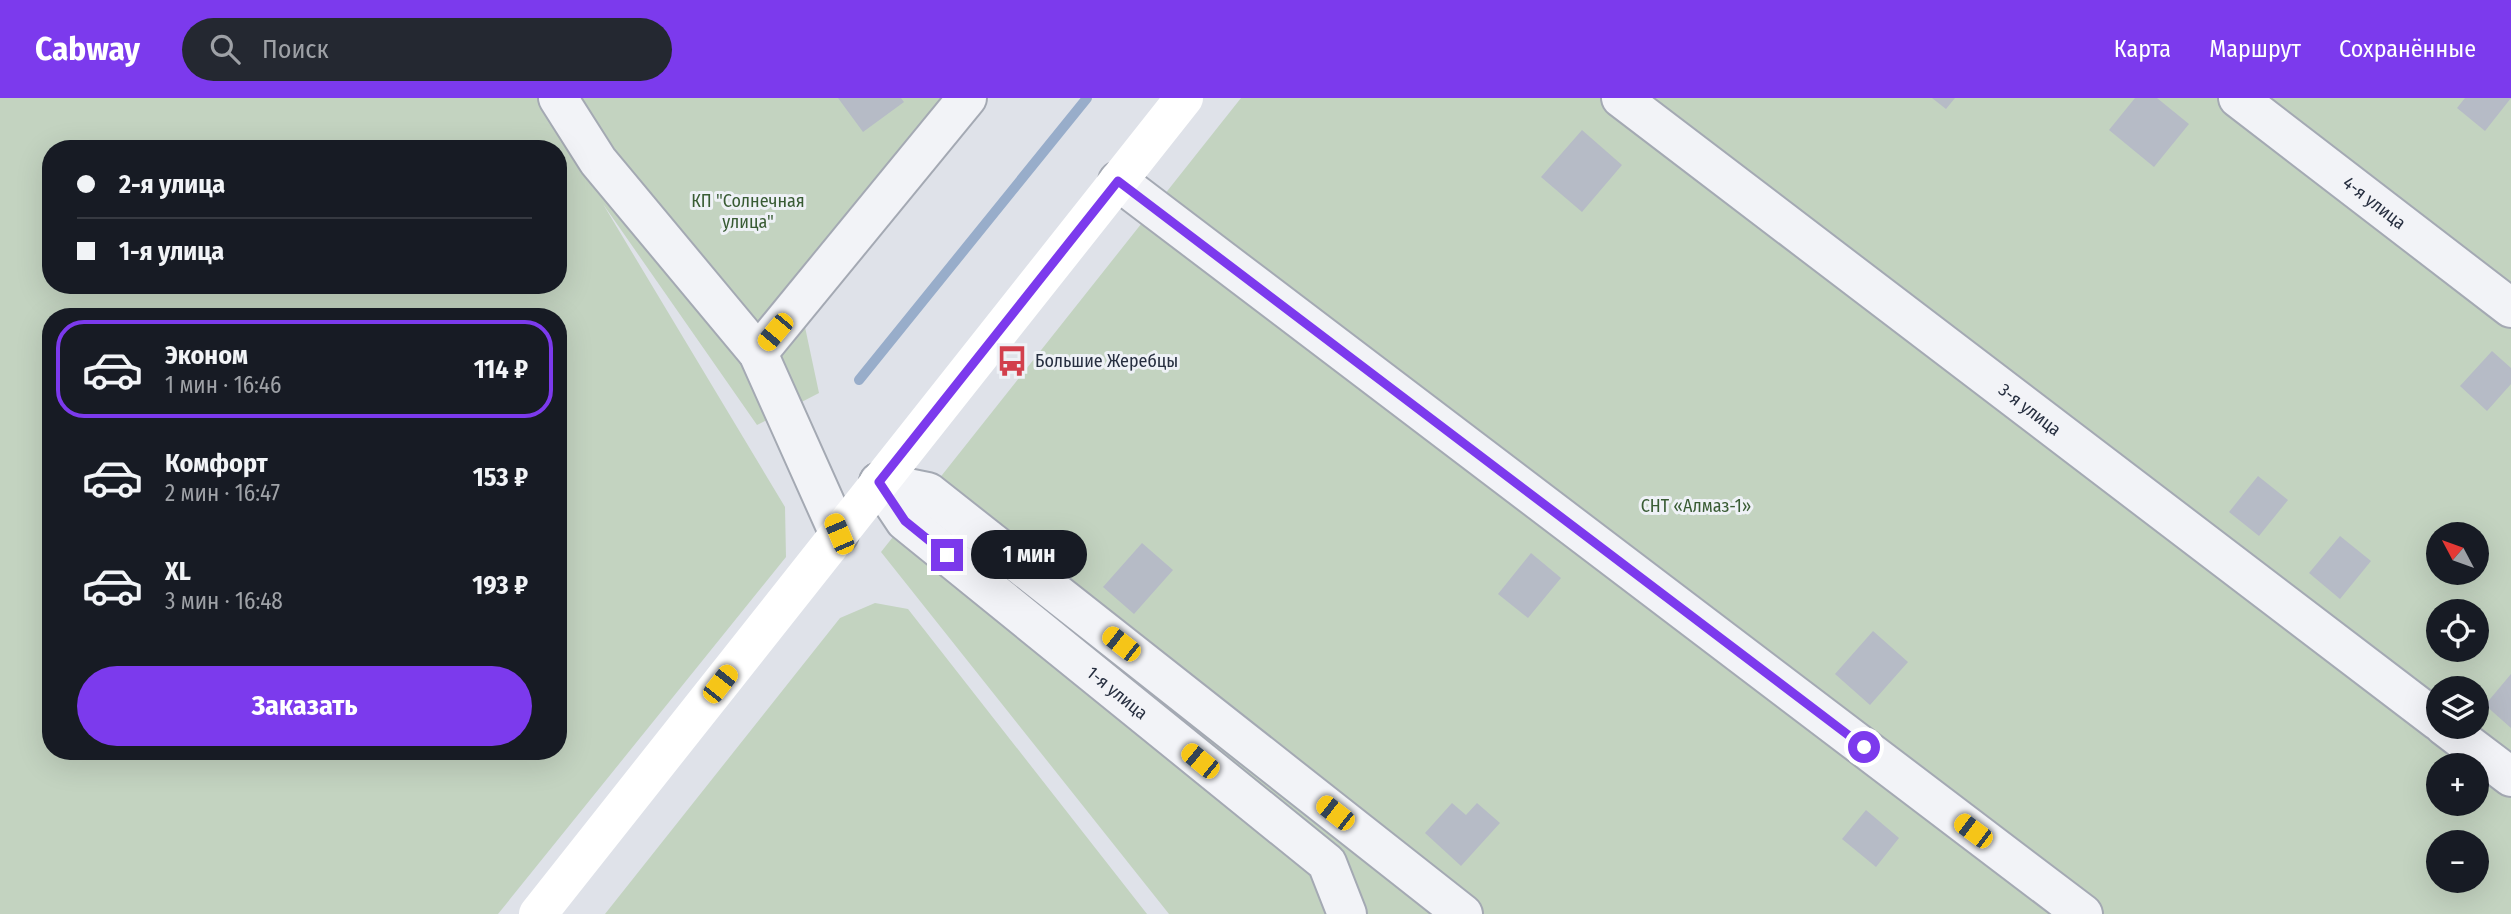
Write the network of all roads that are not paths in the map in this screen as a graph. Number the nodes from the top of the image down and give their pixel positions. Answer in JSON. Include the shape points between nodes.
{"nodes":[{"id":1,"x":558,"y":98,"type":"edge"},
{"id":2,"x":967,"y":98,"type":"edge"},
{"id":3,"x":1184,"y":98,"type":"edge"},
{"id":4,"x":1621,"y":98,"type":"edge"},
{"id":5,"x":2238,"y":98,"type":"edge"},
{"id":6,"x":1118,"y":181,"type":"junction"},
{"id":7,"x":2511,"y":307,"type":"edge"},
{"id":8,"x":758,"y":353,"type":"junction"},
{"id":9,"x":879,"y":482,"type":"junction"},
{"id":10,"x":839,"y":534,"type":"junction"},
{"id":11,"x":2426,"y":712,"type":"edge"},
{"id":12,"x":2461,"y":739,"type":"edge"},
{"id":13,"x":2511,"y":777,"type":"edge"},
{"id":14,"x":1346,"y":911,"type":"edge"},
{"id":15,"x":538,"y":914,"type":"edge"},
{"id":16,"x":1463,"y":914,"type":"edge"},
{"id":17,"x":2083,"y":914,"type":"edge"}],
"edges":[{"from":1,"to":8,"type":"street","via":[[598,161]]},
{"from":2,"to":8,"type":"street"},
{"from":3,"to":6,"type":"main road"},
{"from":4,"to":11,"type":"street","name":"3-я улица"},
{"from":5,"to":7,"type":"street","name":"4-я улица"},
{"from":6,"to":9,"type":"main road"},
{"from":6,"to":17,"type":"street"},
{"from":8,"to":10,"type":"street"},
{"from":9,"to":10,"type":"main road"},
{"from":9,"to":14,"type":"street","name":"1-я улица","via":[[905,521],[1327,863]]},
{"from":9,"to":16,"type":"street","via":[[928,492]]},
{"from":10,"to":15,"type":"main road"},
{"from":12,"to":13,"type":"street"}]}
